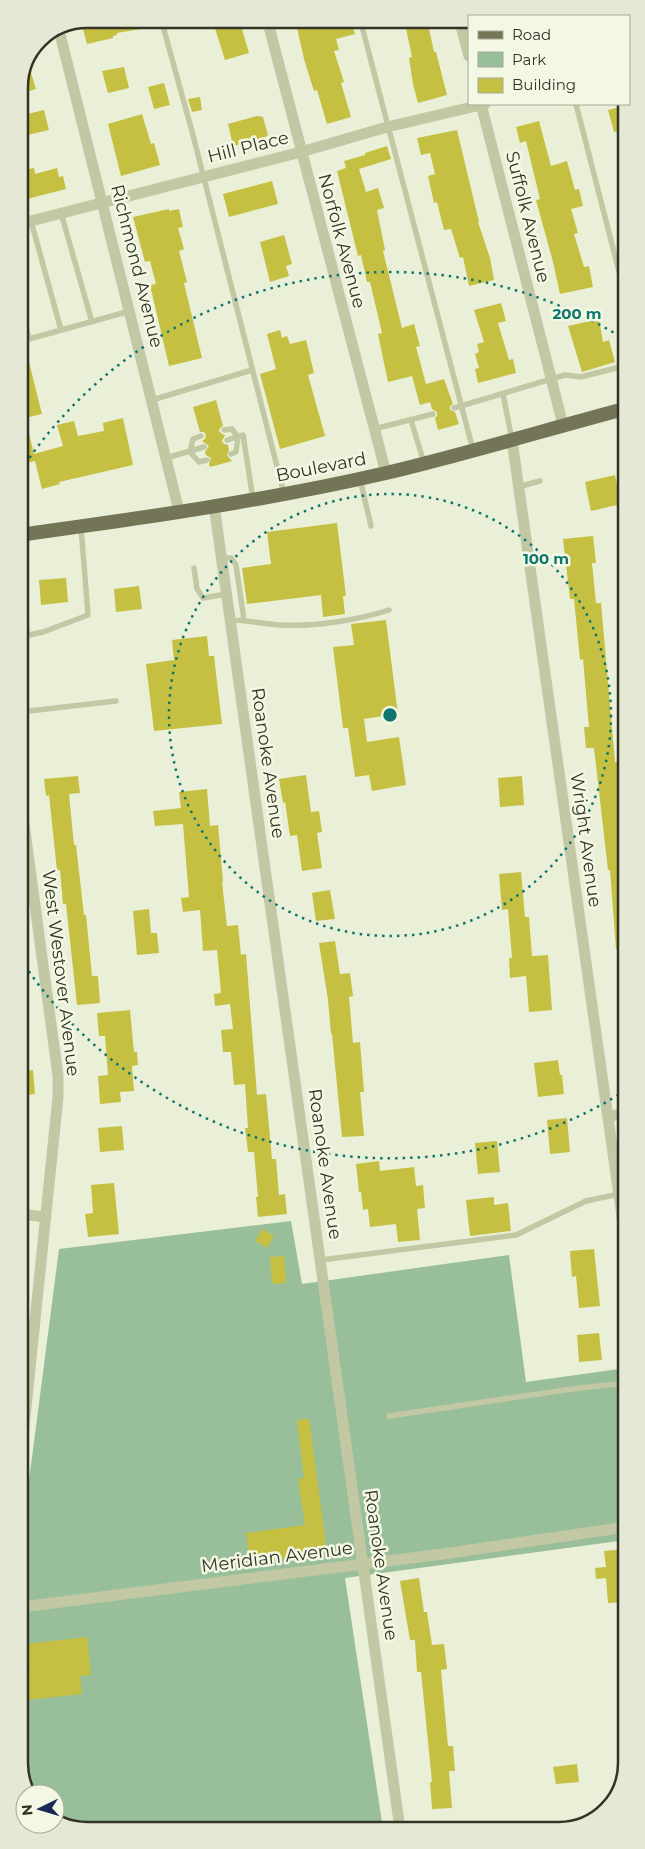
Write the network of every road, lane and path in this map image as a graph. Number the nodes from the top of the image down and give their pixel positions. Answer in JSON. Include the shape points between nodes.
{"nodes":[{"id":1,"x":162,"y":28,"type":"edge"},
{"id":2,"x":269,"y":28,"type":"edge"},
{"id":3,"x":362,"y":28,"type":"edge"},
{"id":4,"x":461,"y":28,"type":"edge"},
{"id":5,"x":60,"y":34,"type":"edge"},
{"id":6,"x":468,"y":52,"type":"edge"},
{"id":7,"x":478,"y":105,"type":"edge"},
{"id":8,"x":482,"y":105,"type":"edge"},
{"id":9,"x":576,"y":105,"type":"edge"},
{"id":10,"x":387,"y":127,"type":"junction"},
{"id":11,"x":301,"y":152,"type":"junction"},
{"id":12,"x":203,"y":177,"type":"junction"},
{"id":13,"x":103,"y":202,"type":"junction"},
{"id":14,"x":61,"y":213,"type":"junction"},
{"id":15,"x":31,"y":221,"type":"junction"},
{"id":16,"x":28,"y":222,"type":"edge"},
{"id":17,"x":618,"y":268,"type":"edge"},
{"id":18,"x":130,"y":311,"type":"junction"},
{"id":19,"x":92,"y":322,"type":"junction"},
{"id":20,"x":61,"y":330,"type":"junction"},
{"id":21,"x":28,"y":335,"type":"edge"},
{"id":22,"x":618,"y":368,"type":"edge"},
{"id":23,"x":252,"y":370,"type":"junction"},
{"id":24,"x":551,"y":379,"type":"junction"},
{"id":25,"x":503,"y":394,"type":"junction"},
{"id":26,"x":152,"y":400,"type":"junction"},
{"id":27,"x":462,"y":406,"type":"junction"},
{"id":28,"x":454,"y":408,"type":"dead end"},
{"id":29,"x":618,"y":411,"type":"edge"},
{"id":30,"x":433,"y":414,"type":"dead end"},
{"id":31,"x":411,"y":420,"type":"junction"},
{"id":32,"x":563,"y":426,"type":"junction"},
{"id":33,"x":374,"y":429,"type":"junction"},
{"id":34,"x":224,"y":430,"type":"dead end"},
{"id":35,"x":201,"y":436,"type":"dead end"},
{"id":36,"x":238,"y":437,"type":"junction"},
{"id":37,"x":227,"y":440,"type":"dead end"},
{"id":38,"x":512,"y":440,"type":"junction"},
{"id":39,"x":204,"y":447,"type":"dead end"},
{"id":40,"x":473,"y":450,"type":"junction"},
{"id":41,"x":190,"y":452,"type":"junction"},
{"id":42,"x":231,"y":454,"type":"dead end"},
{"id":43,"x":166,"y":458,"type":"junction"},
{"id":44,"x":208,"y":460,"type":"dead end"},
{"id":45,"x":424,"y":463,"type":"junction"},
{"id":46,"x":386,"y":472,"type":"junction"},
{"id":47,"x":360,"y":478,"type":"junction"},
{"id":48,"x":540,"y":480,"type":"dead end"},
{"id":49,"x":518,"y":487,"type":"junction"},
{"id":50,"x":284,"y":494,"type":"junction"},
{"id":51,"x":253,"y":499,"type":"junction"},
{"id":52,"x":214,"y":505,"type":"junction"},
{"id":53,"x":179,"y":511,"type":"junction"},
{"id":54,"x":81,"y":526,"type":"junction"},
{"id":55,"x":371,"y":526,"type":"dead end"},
{"id":56,"x":28,"y":534,"type":"edge"},
{"id":57,"x":222,"y":558,"type":"junction"},
{"id":58,"x":194,"y":568,"type":"dead end"},
{"id":59,"x":226,"y":594,"type":"junction"},
{"id":60,"x":389,"y":610,"type":"dead end"},
{"id":61,"x":230,"y":620,"type":"junction"},
{"id":62,"x":244,"y":620,"type":"junction"},
{"id":63,"x":28,"y":635,"type":"edge"},
{"id":64,"x":116,"y":701,"type":"dead end"},
{"id":65,"x":28,"y":711,"type":"edge"},
{"id":66,"x":28,"y":853,"type":"edge"},
{"id":67,"x":618,"y":1115,"type":"edge"},
{"id":68,"x":608,"y":1116,"type":"junction"},
{"id":69,"x":618,"y":1187,"type":"edge"},
{"id":70,"x":618,"y":1194,"type":"edge"},
{"id":71,"x":28,"y":1215,"type":"edge"},
{"id":72,"x":46,"y":1216,"type":"junction"},
{"id":73,"x":321,"y":1260,"type":"junction"},
{"id":74,"x":618,"y":1384,"type":"edge"},
{"id":75,"x":28,"y":1389,"type":"edge"},
{"id":76,"x":388,"y":1416,"type":"dead end"},
{"id":77,"x":618,"y":1528,"type":"edge"},
{"id":78,"x":364,"y":1564,"type":"junction"},
{"id":79,"x":28,"y":1606,"type":"edge"},
{"id":80,"x":399,"y":1822,"type":"edge"}],
"edges":[{"from":1,"to":12,"type":"lane"},
{"from":2,"to":11,"type":"street","name":"Norfolk Avenue"},
{"from":3,"to":10,"type":"lane"},
{"from":4,"to":6,"type":"street"},
{"from":5,"to":13,"type":"street","name":"Richmond Avenue"},
{"from":7,"to":10,"type":"street","name":"Hill Place"},
{"from":8,"to":24,"type":"street","name":"Suffolk Avenue"},
{"from":9,"to":17,"type":"lane"},
{"from":10,"to":11,"type":"street","name":"Hill Place"},
{"from":10,"to":27,"type":"lane"},
{"from":11,"to":12,"type":"street","name":"Hill Place"},
{"from":11,"to":33,"type":"street","name":"Norfolk Avenue"},
{"from":12,"to":13,"type":"street","name":"Hill Place"},
{"from":12,"to":23,"type":"lane"},
{"from":13,"to":14,"type":"street","name":"Hill Place"},
{"from":13,"to":18,"type":"street","name":"Richmond Avenue"},
{"from":14,"to":15,"type":"street","name":"Hill Place"},
{"from":14,"to":19,"type":"lane"},
{"from":15,"to":16,"type":"street","name":"Hill Place"},
{"from":15,"to":20,"type":"lane"},
{"from":18,"to":19,"type":"lane"},
{"from":18,"to":26,"type":"street","name":"Richmond Avenue"},
{"from":19,"to":20,"type":"lane"},
{"from":20,"to":21,"type":"lane","via":[[29,339]]},
{"from":22,"to":24,"type":"lane","via":[[581,377],[567,375]]},
{"from":23,"to":26,"type":"lane"},
{"from":23,"to":50,"type":"lane"},
{"from":24,"to":25,"type":"lane"},
{"from":24,"to":32,"type":"street","name":"Suffolk Avenue"},
{"from":25,"to":27,"type":"lane"},
{"from":25,"to":38,"type":"lane"},
{"from":26,"to":43,"type":"street","name":"Richmond Avenue"},
{"from":27,"to":28,"type":"lane"},
{"from":27,"to":40,"type":"lane"},
{"from":29,"to":32,"type":"main road","name":"Boulevard"},
{"from":30,"to":31,"type":"lane"},
{"from":31,"to":33,"type":"lane"},
{"from":31,"to":45,"type":"lane"},
{"from":32,"to":38,"type":"main road","name":"Boulevard"},
{"from":33,"to":46,"type":"street","name":"Norfolk Avenue"},
{"from":34,"to":36,"type":"lane","via":[[232,429]]},
{"from":35,"to":41,"type":"lane","via":[[193,439]]},
{"from":36,"to":37,"type":"lane"},
{"from":36,"to":42,"type":"lane","via":[[236,452]]},
{"from":36,"to":51,"type":"lane","via":[[243,435]]},
{"from":38,"to":40,"type":"main road","name":"Boulevard"},
{"from":38,"to":49,"type":"street","name":"Wright Avenue"},
{"from":39,"to":41,"type":"lane"},
{"from":40,"to":45,"type":"main road","name":"Boulevard"},
{"from":41,"to":43,"type":"lane"},
{"from":41,"to":44,"type":"lane","via":[[199,462]]},
{"from":43,"to":53,"type":"street","name":"Richmond Avenue"},
{"from":45,"to":46,"type":"main road","name":"Boulevard"},
{"from":46,"to":47,"type":"main road","name":"Boulevard"},
{"from":47,"to":50,"type":"main road","name":"Boulevard"},
{"from":47,"to":55,"type":"lane"},
{"from":48,"to":49,"type":"lane"},
{"from":49,"to":68,"type":"street","name":"Wright Avenue"},
{"from":50,"to":51,"type":"main road","name":"Boulevard"},
{"from":51,"to":52,"type":"main road","name":"Boulevard"},
{"from":52,"to":53,"type":"main road","name":"Boulevard"},
{"from":52,"to":57,"type":"street","name":"Roanoke Avenue"},
{"from":53,"to":54,"type":"main road","name":"Boulevard"},
{"from":54,"to":56,"type":"main road","name":"Boulevard"},
{"from":54,"to":63,"type":"lane","via":[[88,615]]},
{"from":57,"to":59,"type":"street","name":"Roanoke Avenue"},
{"from":57,"to":62,"type":"lane","via":[[231,558],[236,565]]},
{"from":58,"to":59,"type":"lane","via":[[197,589],[203,598]]},
{"from":59,"to":61,"type":"street","name":"Roanoke Avenue"},
{"from":60,"to":62,"type":"lane","via":[[366,618],[303,625]]},
{"from":61,"to":62,"type":"lane"},
{"from":61,"to":73,"type":"street","name":"Roanoke Avenue"},
{"from":64,"to":65,"type":"lane"},
{"from":66,"to":72,"type":"street","name":"West Westover Avenue","via":[[58,1076]]},
{"from":67,"to":68,"type":"street"},
{"from":68,"to":69,"type":"street","name":"Wright Avenue"},
{"from":70,"to":73,"type":"lane","via":[[586,1201],[516,1235]]},
{"from":71,"to":72,"type":"street"},
{"from":72,"to":75,"type":"street","name":"West Westover Avenue"},
{"from":73,"to":78,"type":"street","name":"Roanoke Avenue"},
{"from":74,"to":76,"type":"lane"},
{"from":77,"to":78,"type":"street","name":"Meridian Avenue"},
{"from":78,"to":79,"type":"street","name":"Meridian Avenue"},
{"from":78,"to":80,"type":"street","name":"Roanoke Avenue"}]}
